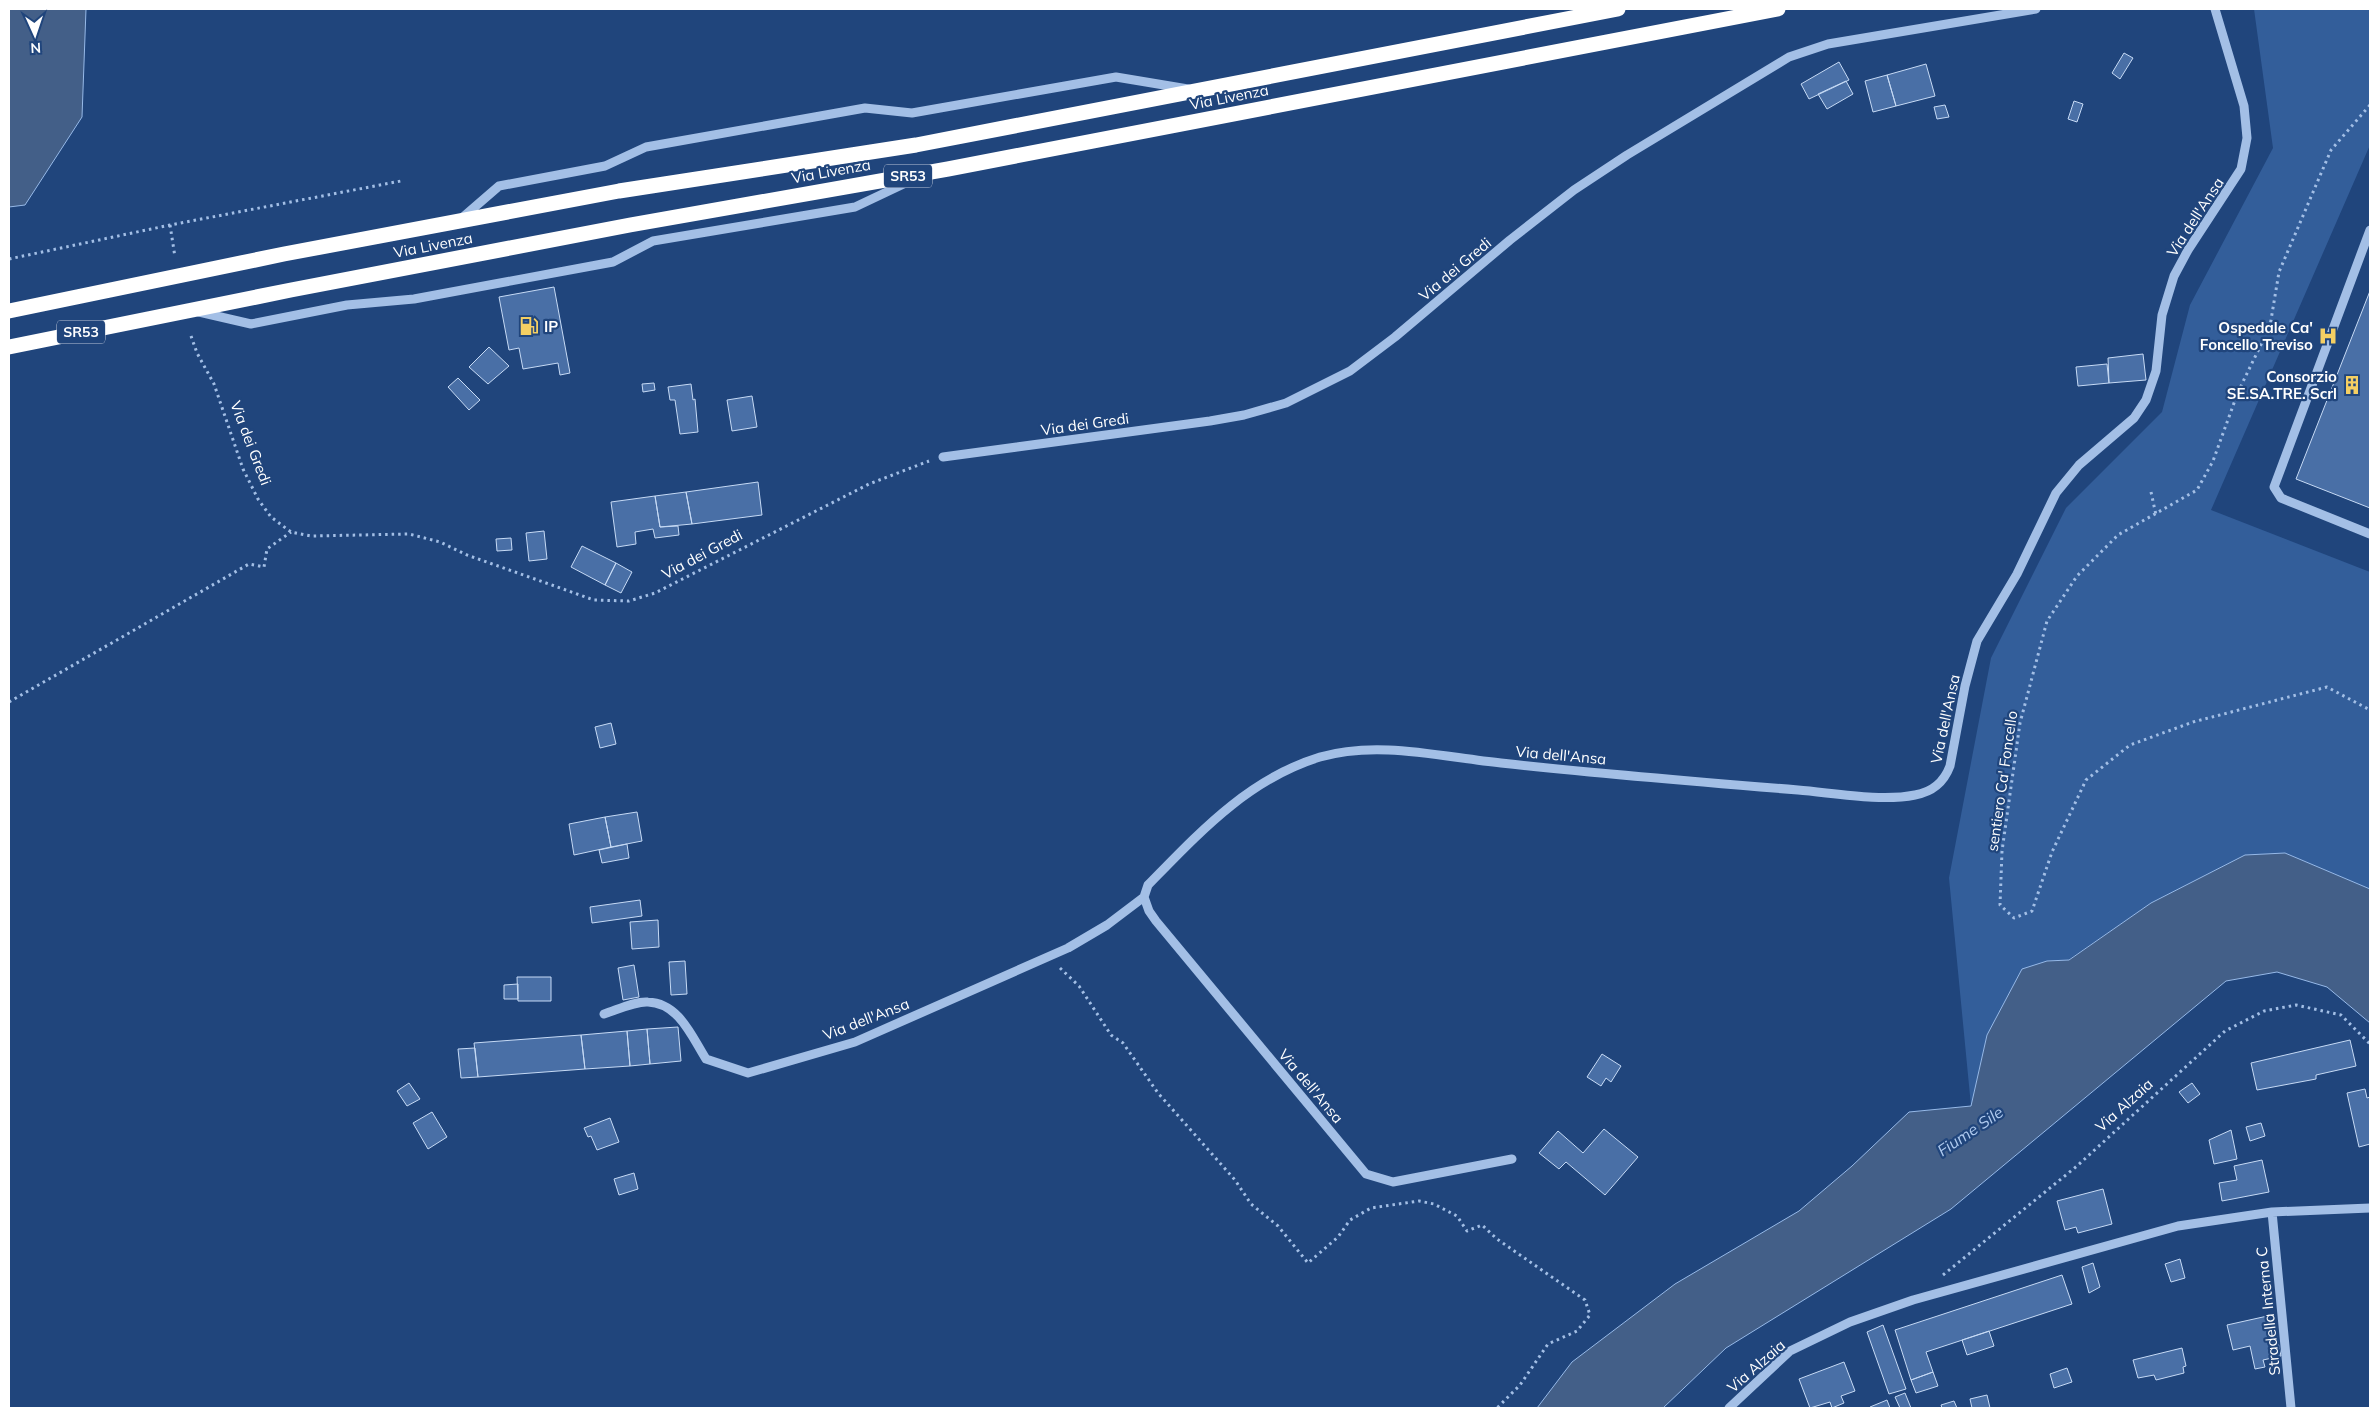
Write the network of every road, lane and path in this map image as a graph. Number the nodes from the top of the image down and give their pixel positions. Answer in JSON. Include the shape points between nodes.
{"nodes":[{"id":1,"x":1618,"y":9,"type":"edge"},
{"id":2,"x":1778,"y":9,"type":"edge"},
{"id":3,"x":2036,"y":9,"type":"edge"},
{"id":4,"x":2215,"y":9,"type":"edge"},
{"id":5,"x":1194,"y":90,"type":"junction"},
{"id":6,"x":2370,"y":106,"type":"edge"},
{"id":7,"x":930,"y":172,"type":"junction"},
{"id":8,"x":401,"y":181,"type":"dead end"},
{"id":9,"x":458,"y":222,"type":"junction"},
{"id":10,"x":170,"y":225,"type":"junction"},
{"id":11,"x":2370,"y":230,"type":"edge"},
{"id":12,"x":175,"y":256,"type":"dead end"},
{"id":13,"x":9,"y":259,"type":"edge"},
{"id":14,"x":191,"y":310,"type":"junction"},
{"id":15,"x":9,"y":312,"type":"edge"},
{"id":16,"x":191,"y":336,"type":"dead end"},
{"id":17,"x":9,"y":347,"type":"edge"},
{"id":18,"x":943,"y":457,"type":"joint"},
{"id":19,"x":2151,"y":492,"type":"dead end"},
{"id":20,"x":2156,"y":515,"type":"junction"},
{"id":21,"x":291,"y":532,"type":"junction"},
{"id":22,"x":2370,"y":534,"type":"edge"},
{"id":23,"x":9,"y":702,"type":"edge"},
{"id":24,"x":2370,"y":710,"type":"edge"},
{"id":25,"x":1144,"y":897,"type":"junction"},
{"id":26,"x":1048,"y":957,"type":"junction"},
{"id":27,"x":604,"y":1014,"type":"dead end"},
{"id":28,"x":2370,"y":1044,"type":"edge"},
{"id":29,"x":1512,"y":1159,"type":"dead end"},
{"id":30,"x":2370,"y":1208,"type":"edge"},
{"id":31,"x":2272,"y":1212,"type":"junction"},
{"id":32,"x":1935,"y":1281,"type":"dead end"},
{"id":33,"x":1497,"y":1408,"type":"edge"},
{"id":34,"x":1729,"y":1408,"type":"edge"},
{"id":35,"x":2291,"y":1408,"type":"edge"}],
"edges":[{"from":1,"to":5,"type":"highway","name":"Via Livenza","number":"SR53"},
{"from":2,"to":7,"type":"highway","name":"Via Livenza","number":"SR53"},
{"from":3,"to":18,"type":"street","name":"Via dei Gredi","via":[[1828,44],[1789,57],[1574,190],[1368,358],[1330,382],[1286,403],[1210,421]]},
{"from":4,"to":25,"type":"street","name":"Via dell'Ansa","via":[[2244,106],[2247,138],[2241,169],[2174,276],[2162,315],[2156,371],[2146,400],[2134,418],[2079,465],[2056,493],[2017,574],[1977,641],[1950,766],[1935,787],[1908,796],[1872,796],[1642,777],[1393,751],[1340,753],[1282,772],[1237,799],[1148,885]]},
{"from":5,"to":9,"type":"highway","name":"Via Livenza","number":"SR53","via":[[916,144],[619,191]]},
{"from":5,"to":9,"type":"street","via":[[1116,77],[912,113],[866,108],[646,147],[605,166],[499,186]]},
{"from":6,"to":20,"type":"path","name":"sentiero Ca' Foncello","via":[[2331,150],[2280,272],[2270,326],[2238,392],[2213,461],[2197,490]]},
{"from":7,"to":14,"type":"highway","name":"Via Livenza","number":"SR53","via":[[630,225]]},
{"from":7,"to":14,"type":"street","via":[[855,207],[653,241],[613,262],[414,299],[347,305],[251,324]]},
{"from":8,"to":10,"type":"path"},
{"from":9,"to":15,"type":"highway","name":"Via Livenza","number":"SR53","via":[[284,254]]},
{"from":10,"to":12,"type":"path"},
{"from":10,"to":13,"type":"path"},
{"from":11,"to":22,"type":"street","via":[[2274,487],[2281,498]]},
{"from":14,"to":17,"type":"highway","name":"Via Livenza","number":"SR53"},
{"from":16,"to":21,"type":"path","name":"Via dei Gredi","via":[[196,353],[214,384],[243,470],[258,499],[272,517]]},
{"from":18,"to":21,"type":"path","name":"Via dei Gredi","via":[[869,484],[666,588],[629,601],[594,600],[420,536],[311,536]]},
{"from":19,"to":20,"type":"path"},
{"from":20,"to":24,"type":"path","name":"sentiero Ca' Foncello","via":[[2118,536],[2077,576],[2047,621],[2020,723],[2002,851],[2000,904],[2014,918],[2032,911],[2052,852],[2086,780],[2130,745],[2193,722],[2327,686]]},
{"from":21,"to":23,"type":"path","via":[[267,548],[264,567],[250,564]]},
{"from":25,"to":26,"type":"street","name":"Via dell'Ansa","via":[[1094,934]]},
{"from":25,"to":29,"type":"street","name":"Via dell'Ansa","via":[[1156,921],[1366,1174],[1393,1182]]},
{"from":26,"to":27,"type":"street","name":"Via dell'Ansa","via":[[855,1042],[748,1072],[706,1060],[684,1023],[667,1007],[648,1002]]},
{"from":26,"to":33,"type":"path","via":[[1079,986],[1111,1035],[1123,1043],[1158,1093],[1235,1180],[1251,1204],[1278,1226],[1308,1263],[1338,1237],[1350,1220],[1370,1208],[1418,1201],[1434,1204],[1457,1216],[1467,1231],[1482,1225],[1585,1300],[1590,1315],[1586,1320],[1577,1331],[1548,1344],[1520,1385]]},
{"from":28,"to":32,"type":"path","name":"Via Alzaia","via":[[2341,1015],[2296,1005],[2264,1010],[2226,1031],[2077,1166]]},
{"from":30,"to":31,"type":"street","name":"Via Alzaia"},
{"from":31,"to":34,"type":"street","name":"Via Alzaia","via":[[2178,1226],[1912,1300],[1850,1322],[1790,1351]]},
{"from":31,"to":35,"type":"street","name":"Stradella Interna C"}]}
